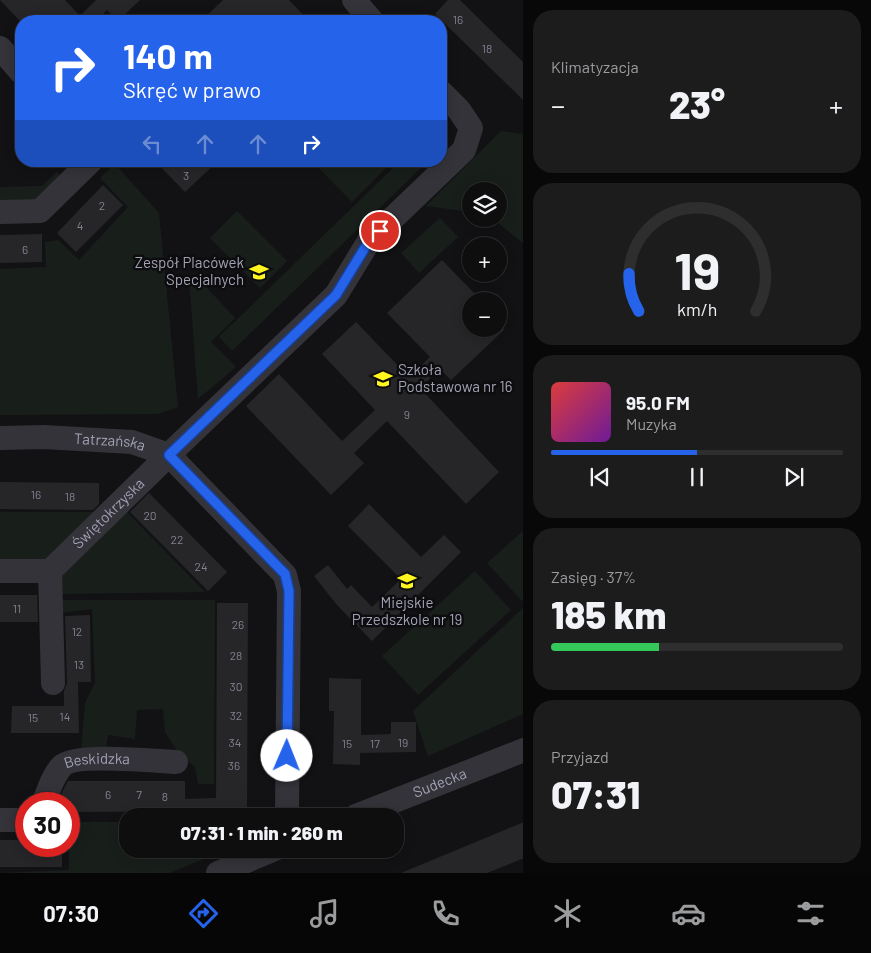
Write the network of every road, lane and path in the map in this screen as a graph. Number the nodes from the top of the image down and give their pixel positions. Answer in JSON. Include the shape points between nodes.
{"nodes":[{"id":1,"x":354,"y":0,"type":"edge"},
{"id":2,"x":367,"y":15,"type":"edge"},
{"id":3,"x":0,"y":48,"type":"edge"},
{"id":4,"x":15,"y":65,"type":"edge"},
{"id":5,"x":447,"y":98,"type":"edge"},
{"id":6,"x":447,"y":166,"type":"edge"},
{"id":7,"x":85,"y":167,"type":"edge"},
{"id":8,"x":446,"y":167,"type":"edge"},
{"id":9,"x":0,"y":212,"type":"edge"},
{"id":10,"x":0,"y":438,"type":"edge"},
{"id":11,"x":169,"y":455,"type":"junction"},
{"id":12,"x":0,"y":571,"type":"edge"},
{"id":13,"x":50,"y":571,"type":"junction"},
{"id":14,"x":53,"y":683,"type":"dead end"},
{"id":15,"x":523,"y":750,"type":"edge"},
{"id":16,"x":176,"y":762,"type":"dead end"},
{"id":17,"x":48,"y":792,"type":"edge"},
{"id":18,"x":286,"y":808,"type":"edge"},
{"id":19,"x":376,"y":808,"type":"edge"},
{"id":20,"x":0,"y":820,"type":"edge"},
{"id":21,"x":15,"y":820,"type":"edge"},
{"id":22,"x":254,"y":858,"type":"edge"},
{"id":23,"x":218,"y":873,"type":"edge"}],
"edges":[{"from":1,"to":2,"type":"street"},
{"from":3,"to":4,"type":"street"},
{"from":5,"to":6,"type":"street","name":"Świętokrzyska","via":[[471,128],[464,150]]},
{"from":7,"to":9,"type":"street","via":[[40,211]]},
{"from":8,"to":11,"type":"street","name":"Świętokrzyska","via":[[369,241],[336,295]]},
{"from":10,"to":11,"type":"street","name":"Tatrzańska","via":[[132,442]]},
{"from":11,"to":13,"type":"street","name":"Świętokrzyska"},
{"from":11,"to":18,"type":"street","name":"Tatrzańska","via":[[285,574],[289,591]]},
{"from":12,"to":13,"type":"street"},
{"from":13,"to":14,"type":"street"},
{"from":15,"to":19,"type":"street","name":"Sudecka"},
{"from":16,"to":17,"type":"street","name":"Beskidzka","via":[[101,759],[66,763],[60,767]]},
{"from":20,"to":21,"type":"street"},
{"from":22,"to":23,"type":"street"}]}
